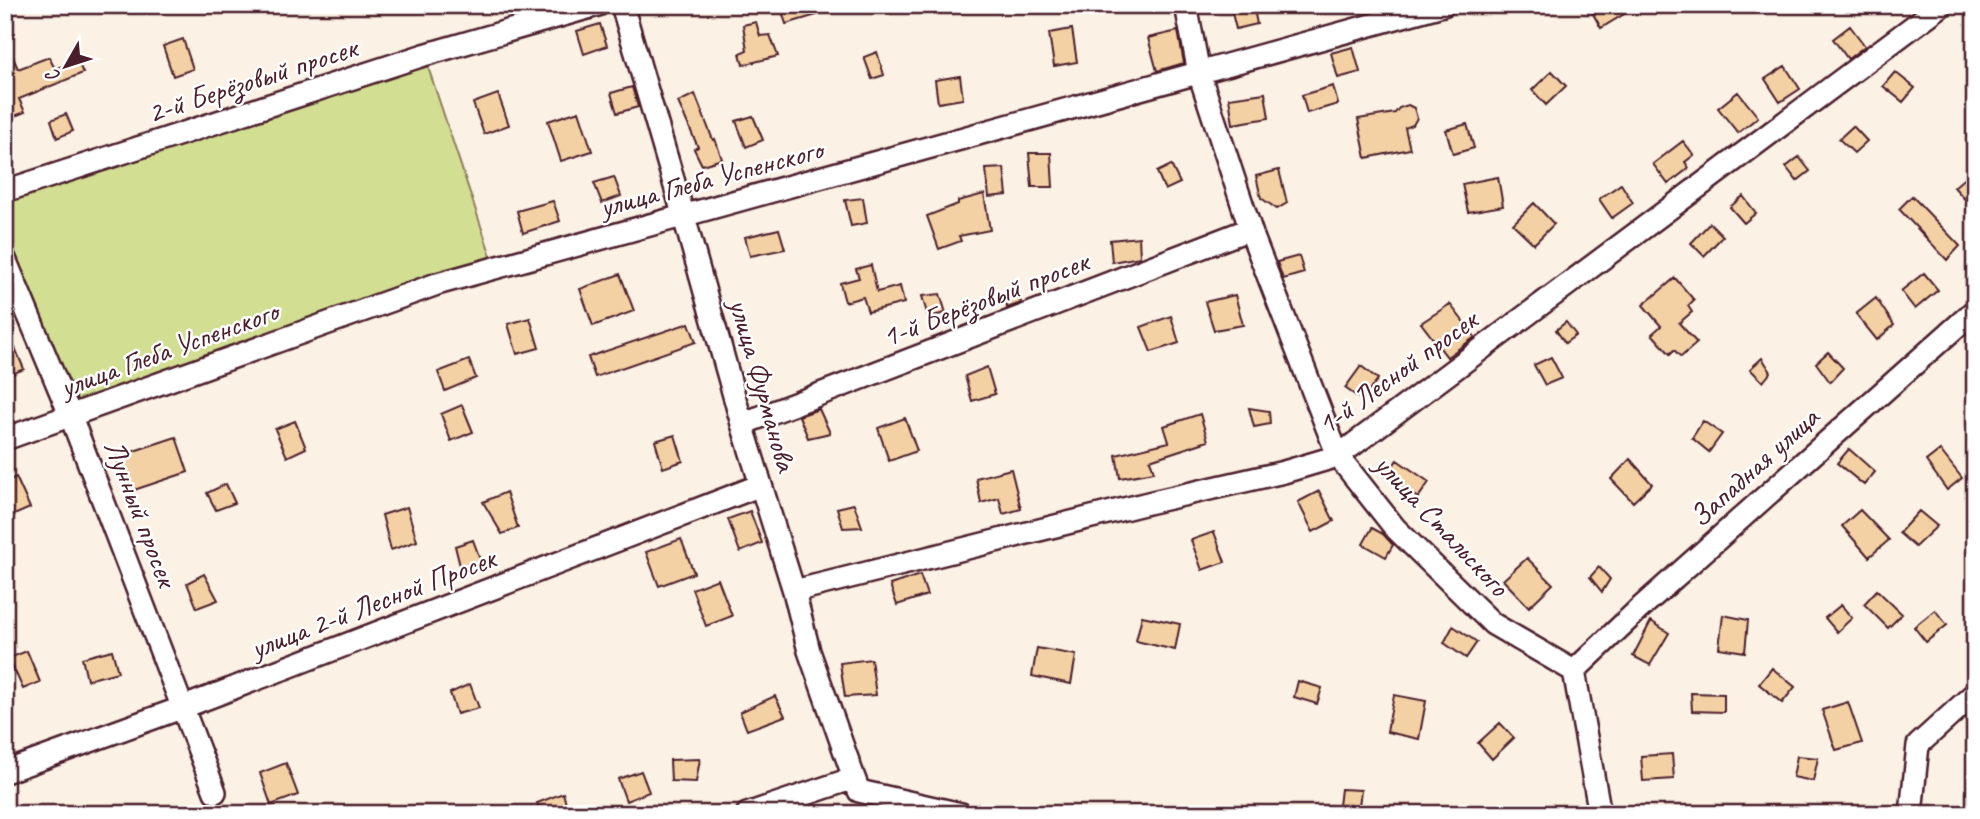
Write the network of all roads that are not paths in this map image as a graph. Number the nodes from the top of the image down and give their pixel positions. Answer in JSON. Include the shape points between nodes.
{"nodes":[{"id":1,"x":598,"y":5,"type":"edge"},
{"id":2,"x":622,"y":5,"type":"edge"},
{"id":3,"x":1185,"y":5,"type":"edge"},
{"id":4,"x":1443,"y":5,"type":"edge"},
{"id":5,"x":1942,"y":5,"type":"edge"},
{"id":6,"x":1199,"y":73,"type":"junction"},
{"id":7,"x":5,"y":191,"type":"edge"},
{"id":8,"x":684,"y":217,"type":"junction"},
{"id":9,"x":1250,"y":229,"type":"junction"},
{"id":10,"x":5,"y":259,"type":"edge"},
{"id":11,"x":1975,"y":310,"type":"edge"},
{"id":12,"x":71,"y":417,"type":"junction"},
{"id":13,"x":742,"y":424,"type":"junction"},
{"id":14,"x":5,"y":439,"type":"edge"},
{"id":15,"x":1338,"y":456,"type":"junction"},
{"id":16,"x":761,"y":485,"type":"junction"},
{"id":17,"x":794,"y":591,"type":"junction"},
{"id":18,"x":1574,"y":671,"type":"junction"},
{"id":19,"x":1975,"y":693,"type":"edge"},
{"id":20,"x":184,"y":707,"type":"junction"},
{"id":21,"x":5,"y":772,"type":"edge"},
{"id":22,"x":856,"y":785,"type":"junction"},
{"id":23,"x":215,"y":792,"type":"dead end"},
{"id":24,"x":747,"y":814,"type":"edge"},
{"id":25,"x":868,"y":814,"type":"edge"},
{"id":26,"x":961,"y":814,"type":"edge"},
{"id":27,"x":1600,"y":814,"type":"edge"},
{"id":28,"x":1911,"y":814,"type":"edge"}],
"edges":[{"from":1,"to":7,"type":"street","name":"2-й Берёзовый просек","via":[[424,55]]},
{"from":2,"to":8,"type":"street","name":"улица Фурманова"},
{"from":3,"to":6,"type":"street","name":"улица Стальского"},
{"from":4,"to":6,"type":"street","name":"улица Глеба Успенского"},
{"from":5,"to":15,"type":"street","name":"1-й Лесной просек"},
{"from":6,"to":8,"type":"street","name":"улица Глеба Успенского"},
{"from":6,"to":9,"type":"street","name":"улица Стальского"},
{"from":8,"to":12,"type":"street","name":"улица Глеба Успенского","via":[[437,284]]},
{"from":8,"to":13,"type":"street","name":"улица Фурманова"},
{"from":9,"to":13,"type":"street","name":"1-й Берёзовый просек"},
{"from":9,"to":15,"type":"street","name":"улица Стальского"},
{"from":10,"to":12,"type":"street","name":"Лунный просек"},
{"from":11,"to":18,"type":"street","name":"Западная улица"},
{"from":12,"to":14,"type":"street","name":"улица Глеба Успенского"},
{"from":12,"to":20,"type":"street","name":"Лунный просек"},
{"from":13,"to":16,"type":"street","name":"улица Фурманова"},
{"from":15,"to":17,"type":"street","name":"1-й Лесной просек"},
{"from":15,"to":18,"type":"street","name":"улица Стальского","via":[[1395,528],[1493,624]]},
{"from":16,"to":17,"type":"street","name":"улица Фурманова"},
{"from":16,"to":20,"type":"street","name":"улица 2-й Лесной Просек"},
{"from":17,"to":22,"type":"street","name":"улица Фурманова","via":[[809,650]]},
{"from":18,"to":27,"type":"street"},
{"from":19,"to":28,"type":"street","via":[[1918,744]]},
{"from":20,"to":21,"type":"street","name":"улица 2-й Лесной Просек"},
{"from":20,"to":23,"type":"street","name":"Лунный просек"},
{"from":22,"to":24,"type":"street"},
{"from":22,"to":25,"type":"street","name":"улица Фурманова"},
{"from":22,"to":26,"type":"street"}]}
